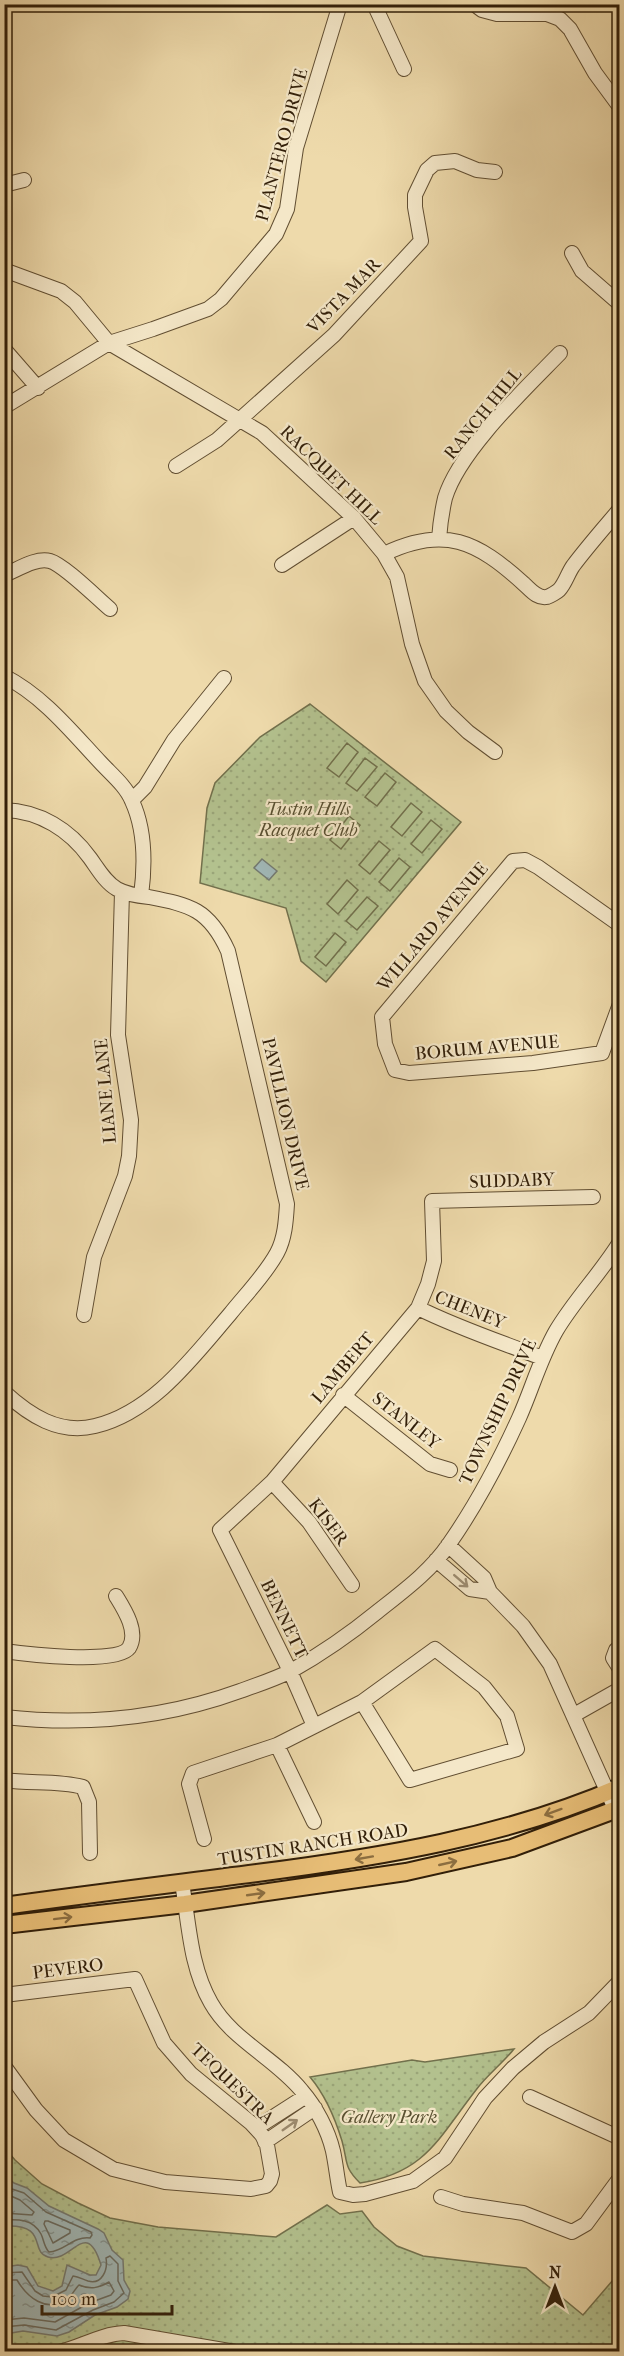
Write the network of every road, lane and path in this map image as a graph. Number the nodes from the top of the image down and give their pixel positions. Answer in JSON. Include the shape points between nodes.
{"nodes":[{"id":1,"x":374,"y":4,"type":"edge"},
{"id":2,"x":474,"y":4,"type":"edge"},
{"id":3,"x":339,"y":5,"type":"edge"},
{"id":4,"x":404,"y":69,"type":"dead end"},
{"id":5,"x":620,"y":108,"type":"edge"},
{"id":6,"x":495,"y":172,"type":"dead end"},
{"id":7,"x":24,"y":180,"type":"dead end"},
{"id":8,"x":4,"y":185,"type":"edge"},
{"id":9,"x":572,"y":253,"type":"dead end"},
{"id":10,"x":4,"y":270,"type":"edge"},
{"id":11,"x":620,"y":304,"type":"edge"},
{"id":12,"x":109,"y":343,"type":"junction"},
{"id":13,"x":4,"y":349,"type":"edge"},
{"id":14,"x":560,"y":353,"type":"dead end"},
{"id":15,"x":38,"y":388,"type":"junction"},
{"id":16,"x":4,"y":407,"type":"edge"},
{"id":17,"x":240,"y":418,"type":"junction"},
{"id":18,"x":176,"y":466,"type":"dead end"},
{"id":19,"x":620,"y":509,"type":"edge"},
{"id":20,"x":354,"y":518,"type":"junction"},
{"id":21,"x":439,"y":539,"type":"junction"},
{"id":22,"x":384,"y":554,"type":"junction"},
{"id":23,"x":282,"y":565,"type":"dead end"},
{"id":24,"x":4,"y":575,"type":"edge"},
{"id":25,"x":110,"y":609,"type":"dead end"},
{"id":26,"x":4,"y":676,"type":"edge"},
{"id":27,"x":224,"y":678,"type":"dead end"},
{"id":28,"x":495,"y":752,"type":"dead end"},
{"id":29,"x":132,"y":800,"type":"junction"},
{"id":30,"x":4,"y":810,"type":"edge"},
{"id":31,"x":122,"y":892,"type":"junction"},
{"id":32,"x":141,"y":896,"type":"junction"},
{"id":33,"x":620,"y":926,"type":"edge"},
{"id":34,"x":619,"y":1009,"type":"edge"},
{"id":35,"x":382,"y":1017,"type":"joint"},
{"id":36,"x":593,"y":1197,"type":"dead end"},
{"id":37,"x":432,"y":1201,"type":"joint"},
{"id":38,"x":620,"y":1242,"type":"edge"},
{"id":39,"x":418,"y":1308,"type":"junction"},
{"id":40,"x":84,"y":1316,"type":"dead end"},
{"id":41,"x":542,"y":1358,"type":"junction"},
{"id":42,"x":4,"y":1392,"type":"edge"},
{"id":43,"x":343,"y":1395,"type":"junction"},
{"id":44,"x":450,"y":1470,"type":"dead end"},
{"id":45,"x":272,"y":1482,"type":"junction"},
{"id":46,"x":220,"y":1530,"type":"joint"},
{"id":47,"x":448,"y":1545,"type":"junction"},
{"id":48,"x":436,"y":1560,"type":"junction"},
{"id":49,"x":352,"y":1586,"type":"dead end"},
{"id":50,"x":490,"y":1592,"type":"junction"},
{"id":51,"x":116,"y":1596,"type":"dead end"},
{"id":52,"x":620,"y":1647,"type":"edge"},
{"id":53,"x":4,"y":1651,"type":"edge"},
{"id":54,"x":620,"y":1669,"type":"edge"},
{"id":55,"x":290,"y":1671,"type":"junction"},
{"id":56,"x":620,"y":1689,"type":"edge"},
{"id":57,"x":362,"y":1702,"type":"junction"},
{"id":58,"x":574,"y":1715,"type":"junction"},
{"id":59,"x":4,"y":1717,"type":"edge"},
{"id":60,"x":314,"y":1725,"type":"junction"},
{"id":61,"x":277,"y":1745,"type":"junction"},
{"id":62,"x":4,"y":1780,"type":"edge"},
{"id":63,"x":614,"y":1790,"type":"edge"},
{"id":64,"x":618,"y":1813,"type":"edge"},
{"id":65,"x":314,"y":1822,"type":"dead end"},
{"id":66,"x":204,"y":1839,"type":"dead end"},
{"id":67,"x":90,"y":1853,"type":"dead end"},
{"id":68,"x":182,"y":1883,"type":"junction"},
{"id":69,"x":185,"y":1904,"type":"junction"},
{"id":70,"x":4,"y":1906,"type":"edge"},
{"id":71,"x":4,"y":1925,"type":"edge"},
{"id":72,"x":135,"y":1980,"type":"joint"},
{"id":73,"x":620,"y":1981,"type":"edge"},
{"id":74,"x":4,"y":1995,"type":"edge"},
{"id":75,"x":4,"y":2066,"type":"edge"},
{"id":76,"x":306,"y":2096,"type":"junction"},
{"id":77,"x":530,"y":2097,"type":"dead end"},
{"id":78,"x":315,"y":2108,"type":"junction"},
{"id":79,"x":255,"y":2128,"type":"junction"},
{"id":80,"x":620,"y":2138,"type":"edge"},
{"id":81,"x":266,"y":2142,"type":"junction"},
{"id":82,"x":620,"y":2178,"type":"edge"},
{"id":83,"x":441,"y":2197,"type":"dead end"},
{"id":84,"x":59,"y":2352,"type":"edge"},
{"id":85,"x":235,"y":2352,"type":"edge"}],
"edges":[{"from":1,"to":4,"type":"street"},
{"from":2,"to":5,"type":"street","via":[[496,14],[547,14],[560,19]]},
{"from":3,"to":12,"type":"street","name":"PLANTERO DRIVE","via":[[296,148],[287,209],[276,234],[208,309]]},
{"from":6,"to":17,"type":"street","name":"VISTA MAR","via":[[455,161],[435,163],[427,170],[415,195],[421,241],[335,333]]},
{"from":7,"to":8,"type":"street"},
{"from":9,"to":11,"type":"street","via":[[582,271]]},
{"from":10,"to":12,"type":"street","via":[[61,291]]},
{"from":12,"to":15,"type":"street","name":"PLANTERO DRIVE"},
{"from":12,"to":17,"type":"street","name":"RACQUET HILL"},
{"from":13,"to":15,"type":"street"},
{"from":14,"to":21,"type":"street","name":"RANCH HILL","via":[[510,404],[463,465],[446,496]]},
{"from":15,"to":16,"type":"street","name":"PLANTERO DRIVE"},
{"from":17,"to":18,"type":"street","name":"VISTA MAR","via":[[217,440]]},
{"from":17,"to":20,"type":"street","name":"RACQUET HILL","via":[[281,448]]},
{"from":19,"to":21,"type":"street","via":[[586,548],[559,590],[547,597],[537,596],[485,552]]},
{"from":20,"to":22,"type":"street","name":"RACQUET HILL"},
{"from":20,"to":23,"type":"street"},
{"from":21,"to":22,"type":"street","via":[[422,540]]},
{"from":22,"to":28,"type":"street","name":"RACQUET HILL","via":[[397,577],[425,681],[446,711]]},
{"from":24,"to":25,"type":"street","via":[[35,562],[49,561]]},
{"from":26,"to":29,"type":"street","via":[[42,702]]},
{"from":27,"to":29,"type":"street","via":[[174,740],[145,788]]},
{"from":29,"to":32,"type":"street","via":[[144,864]]},
{"from":30,"to":31,"type":"street","via":[[42,818],[63,829],[111,885]]},
{"from":31,"to":32,"type":"street","name":"PAVILLION DRIVE"},
{"from":31,"to":40,"type":"street","name":"LIANE LANE","via":[[118,1035],[131,1138],[125,1176],[94,1257]]},
{"from":32,"to":42,"type":"street","name":"PAVILLION DRIVE","via":[[192,907],[215,928],[228,951],[284,1183],[286,1224],[278,1251],[264,1274],[174,1379],[142,1403],[94,1426],[62,1427],[28,1412]]},
{"from":33,"to":35,"type":"street","name":"WILLARD AVENUE","via":[[538,867],[525,860],[513,861]]},
{"from":34,"to":35,"type":"street","name":"BORUM AVENUE","via":[[602,1053],[409,1073],[395,1070],[385,1044]]},
{"from":36,"to":37,"type":"street","name":"SUDDABY"},
{"from":37,"to":39,"type":"street","name":"LAMBERT","via":[[434,1261]]},
{"from":38,"to":41,"type":"street","name":"TOWNSHIP DRIVE","via":[[557,1330]]},
{"from":39,"to":41,"type":"street","name":"CHENEY"},
{"from":39,"to":43,"type":"street","name":"LAMBERT"},
{"from":41,"to":47,"type":"street","name":"TOWNSHIP DRIVE","via":[[491,1478]]},
{"from":43,"to":44,"type":"street","name":"STANLEY","via":[[430,1464]]},
{"from":43,"to":45,"type":"street","name":"LAMBERT"},
{"from":45,"to":46,"type":"street","name":"LAMBERT"},
{"from":45,"to":49,"type":"street","name":"KISER","via":[[309,1522]]},
{"from":46,"to":55,"type":"street","name":"BENNETT"},
{"from":47,"to":48,"type":"street","name":"TOWNSHIP DRIVE"},
{"from":47,"to":50,"type":"street","via":[[484,1578]]},
{"from":48,"to":50,"type":"street","one_way":true,"via":[[470,1589]]},
{"from":48,"to":55,"type":"street","name":"TOWNSHIP DRIVE","via":[[348,1635]]},
{"from":50,"to":58,"type":"street","via":[[523,1626],[550,1664]]},
{"from":51,"to":53,"type":"street","via":[[132,1636],[124,1652],[111,1656],[54,1657]]},
{"from":52,"to":54,"type":"street","via":[[613,1658]]},
{"from":55,"to":59,"type":"street","name":"TOWNSHIP DRIVE","via":[[173,1712],[74,1722]]},
{"from":55,"to":60,"type":"street","name":"BENNETT"},
{"from":56,"to":58,"type":"street"},
{"from":57,"to":57,"type":"street","via":[[410,1780],[517,1749],[507,1716],[484,1687],[435,1649]]},
{"from":57,"to":60,"type":"street"},
{"from":58,"to":63,"type":"street","via":[[599,1777]]},
{"from":60,"to":61,"type":"street"},
{"from":61,"to":65,"type":"street"},
{"from":61,"to":66,"type":"street","via":[[193,1773],[189,1784]]},
{"from":62,"to":67,"type":"street","via":[[82,1787],[89,1802]]},
{"from":63,"to":64,"type":"street"},
{"from":63,"to":68,"type":"main road","name":"TUSTIN RANCH ROAD","one_way":true,"via":[[535,1819],[436,1845]]},
{"from":69,"to":64,"type":"main road","one_way":true,"via":[[406,1872],[512,1848]]},
{"from":68,"to":69,"type":"street"},
{"from":68,"to":70,"type":"main road","name":"TUSTIN RANCH ROAD"},
{"from":71,"to":69,"type":"main road","one_way":true},
{"from":69,"to":76,"type":"street","via":[[194,1959],[210,2002],[222,2019],[292,2079]]},
{"from":72,"to":74,"type":"street","name":"PEVERO"},
{"from":72,"to":79,"type":"street","name":"TEQUESTRA","via":[[164,2043],[191,2073]]},
{"from":73,"to":78,"type":"street","via":[[589,2013],[513,2068],[485,2098],[445,2158],[413,2181],[365,2194],[340,2192],[333,2150]]},
{"from":75,"to":81,"type":"street","name":"TEQUESTRA","via":[[64,2140],[114,2169],[165,2182],[250,2189],[266,2186],[270,2181]]},
{"from":76,"to":78,"type":"street"},
{"from":76,"to":79,"type":"street"},
{"from":77,"to":80,"type":"street"},
{"from":81,"to":78,"type":"street","one_way":true},
{"from":79,"to":81,"type":"street","name":"TEQUESTRA"},
{"from":82,"to":83,"type":"street","via":[[586,2224],[572,2232],[523,2213]]},
{"from":84,"to":85,"type":"street","via":[[112,2333]]}]}
